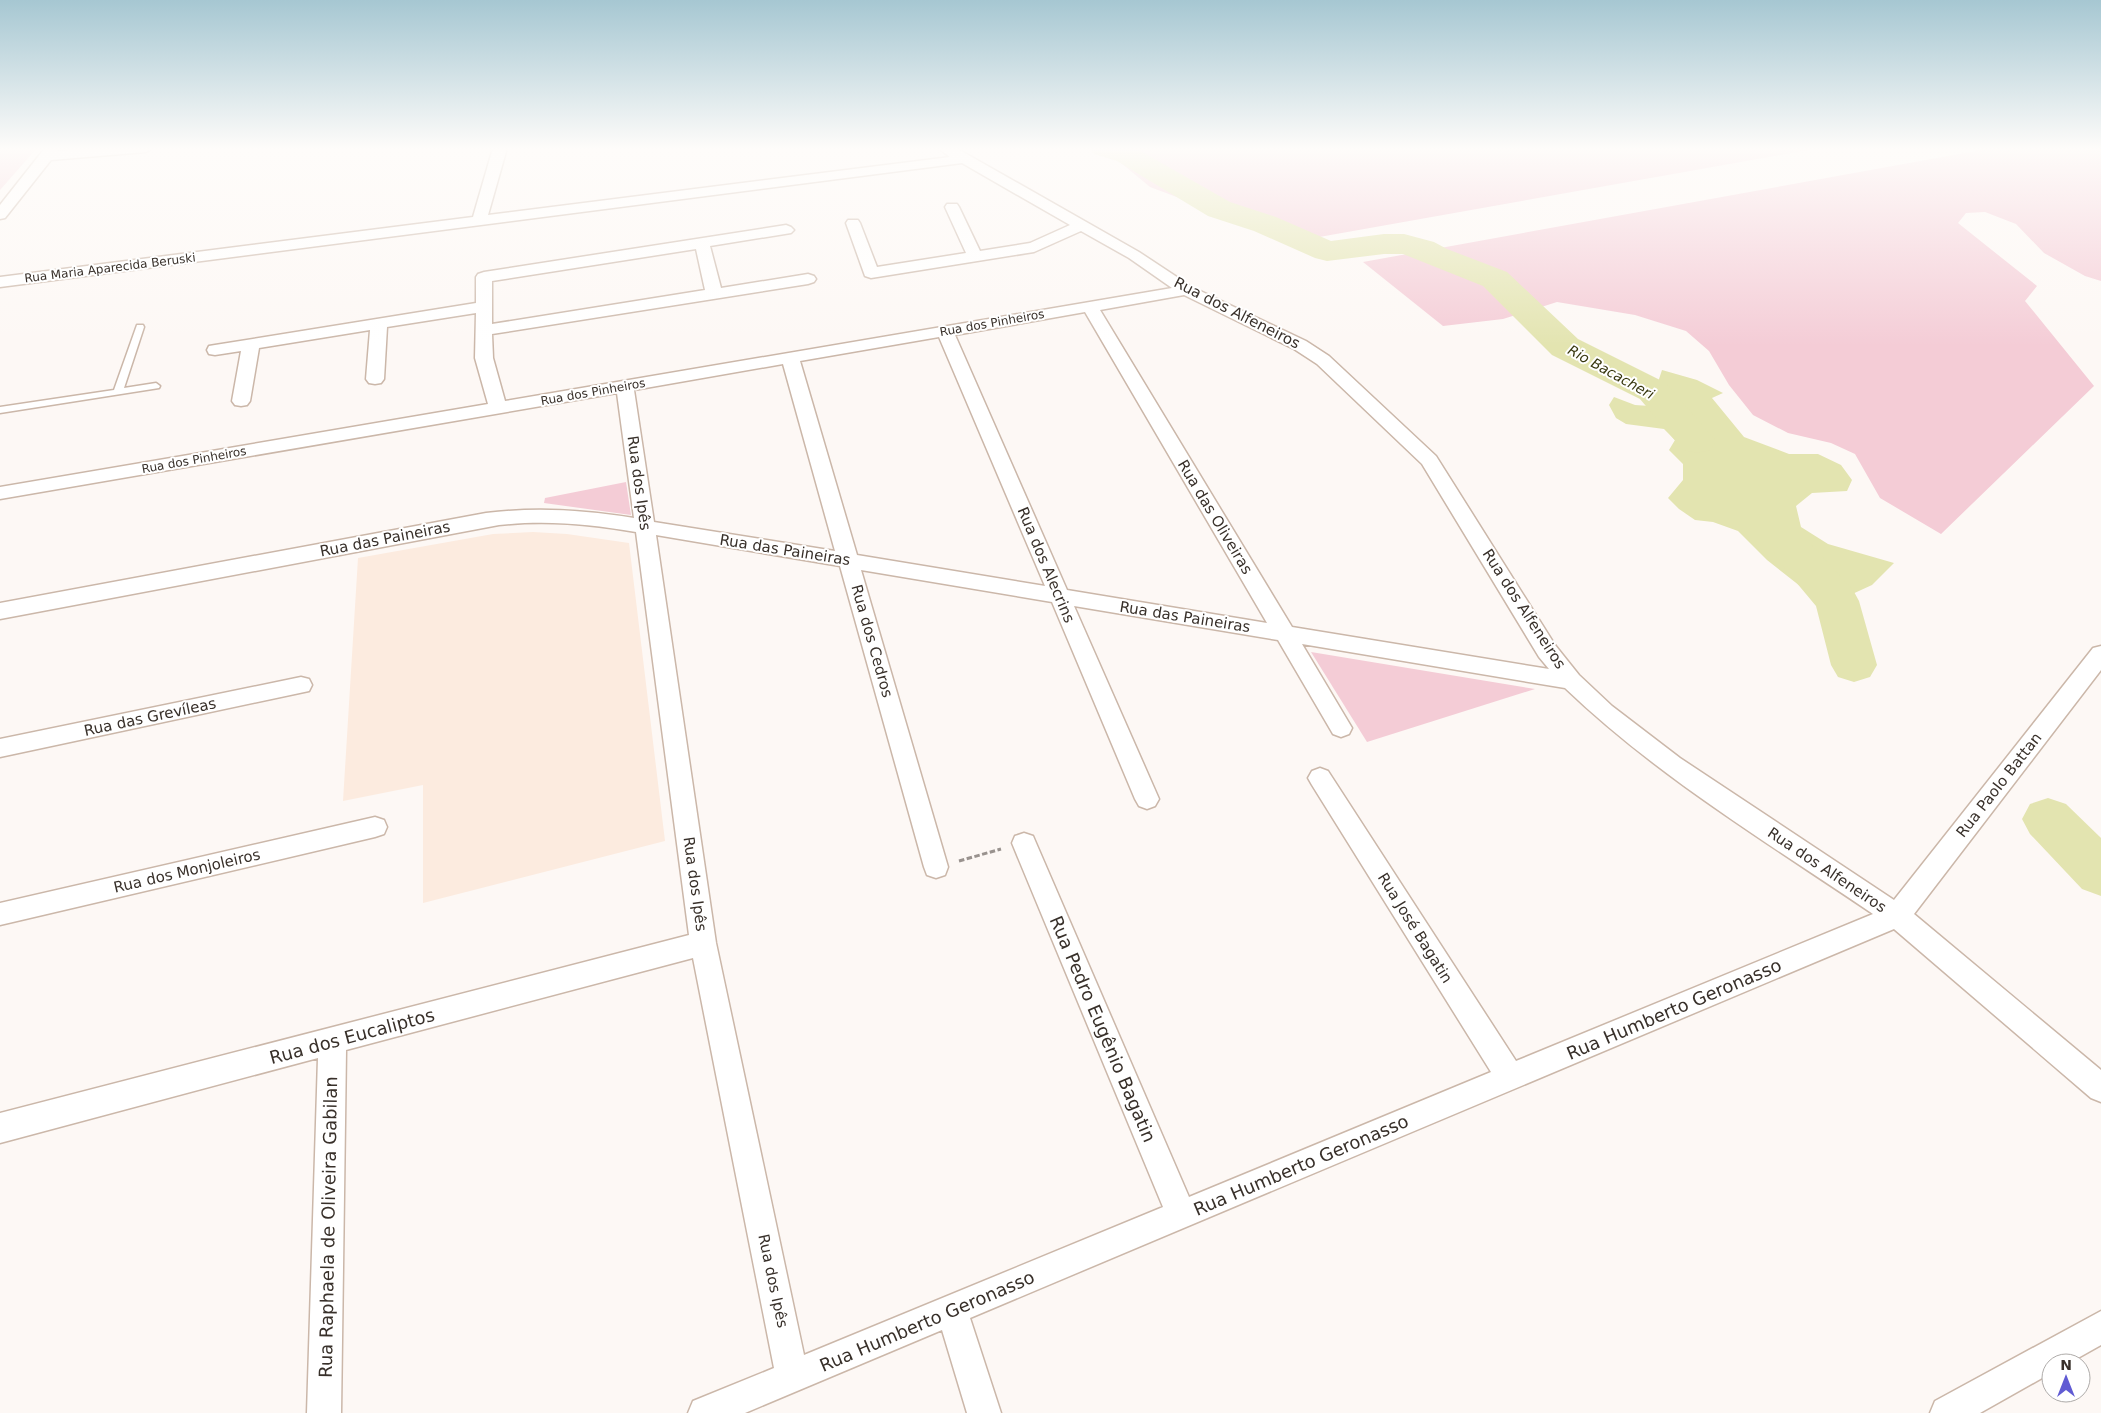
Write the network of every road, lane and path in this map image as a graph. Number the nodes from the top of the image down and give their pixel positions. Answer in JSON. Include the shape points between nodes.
{"nodes":[{"id":1,"x":482,"y":214,"type":"edge"},
{"id":2,"x":535,"y":214,"type":"edge"},
{"id":3,"x":955,"y":214,"type":"edge"},
{"id":4,"x":1061,"y":214,"type":"edge"},
{"id":5,"x":480,"y":221,"type":"junction"},
{"id":6,"x":853,"y":223,"type":"dead end"},
{"id":7,"x":1081,"y":225,"type":"junction"},
{"id":8,"x":786,"y":230,"type":"dead end"},
{"id":9,"x":702,"y":243,"type":"junction"},
{"id":10,"x":975,"y":256,"type":"junction"},
{"id":11,"x":808,"y":279,"type":"dead end"},
{"id":12,"x":0,"y":282,"type":"edge"},
{"id":13,"x":1186,"y":290,"type":"junction"},
{"id":14,"x":714,"y":294,"type":"junction"},
{"id":15,"x":1090,"y":306,"type":"junction"},
{"id":16,"x":484,"y":307,"type":"junction"},
{"id":17,"x":379,"y":324,"type":"junction"},
{"id":18,"x":140,"y":328,"type":"dead end"},
{"id":19,"x":484,"y":330,"type":"junction"},
{"id":20,"x":945,"y":331,"type":"junction"},
{"id":21,"x":251,"y":345,"type":"junction"},
{"id":22,"x":215,"y":350,"type":"dead end"},
{"id":23,"x":790,"y":358,"type":"junction"},
{"id":24,"x":375,"y":379,"type":"dead end"},
{"id":25,"x":156,"y":386,"type":"dead end"},
{"id":26,"x":625,"y":386,"type":"junction"},
{"id":27,"x":118,"y":392,"type":"junction"},
{"id":28,"x":241,"y":401,"type":"dead end"},
{"id":29,"x":498,"y":408,"type":"junction"},
{"id":30,"x":0,"y":410,"type":"edge"},
{"id":31,"x":0,"y":493,"type":"edge"},
{"id":32,"x":645,"y":527,"type":"junction"},
{"id":33,"x":849,"y":561,"type":"junction"},
{"id":34,"x":1059,"y":596,"type":"junction"},
{"id":35,"x":0,"y":611,"type":"edge"},
{"id":36,"x":1284,"y":633,"type":"junction"},
{"id":37,"x":2101,"y":654,"type":"edge"},
{"id":38,"x":1572,"y":681,"type":"junction"},
{"id":39,"x":301,"y":685,"type":"dead end"},
{"id":40,"x":1341,"y":728,"type":"dead end"},
{"id":41,"x":0,"y":748,"type":"edge"},
{"id":42,"x":1320,"y":778,"type":"dead end"},
{"id":43,"x":1147,"y":799,"type":"dead end"},
{"id":44,"x":375,"y":827,"type":"dead end"},
{"id":45,"x":1024,"y":843,"type":"joint"},
{"id":46,"x":936,"y":867,"type":"joint"},
{"id":47,"x":0,"y":914,"type":"edge"},
{"id":48,"x":1897,"y":916,"type":"junction"},
{"id":49,"x":703,"y":943,"type":"junction"},
{"id":50,"x":332,"y":1041,"type":"junction"},
{"id":51,"x":1510,"y":1077,"type":"junction"},
{"id":52,"x":2101,"y":1088,"type":"edge"},
{"id":53,"x":0,"y":1128,"type":"edge"},
{"id":54,"x":1181,"y":1214,"type":"junction"},
{"id":55,"x":952,"y":1310,"type":"junction"},
{"id":56,"x":2101,"y":1327,"type":"edge"},
{"id":57,"x":792,"y":1376,"type":"junction"},
{"id":58,"x":324,"y":1413,"type":"edge"},
{"id":59,"x":704,"y":1413,"type":"edge"},
{"id":60,"x":984,"y":1413,"type":"edge"},
{"id":61,"x":1947,"y":1413,"type":"edge"}],
"edges":[{"from":1,"to":5,"type":"street"},
{"from":2,"to":5,"type":"street","name":"Rua Maria Aparecida Beruski"},
{"from":3,"to":10,"type":"street"},
{"from":4,"to":7,"type":"street","name":"Rua dos Alfeneiros"},
{"from":5,"to":12,"type":"street","name":"Rua Maria Aparecida Beruski"},
{"from":6,"to":10,"type":"street","via":[[871,273]]},
{"from":7,"to":10,"type":"street","via":[[1034,248]]},
{"from":7,"to":13,"type":"street","name":"Rua dos Alfeneiros"},
{"from":8,"to":9,"type":"street"},
{"from":9,"to":14,"type":"street"},
{"from":9,"to":16,"type":"street","via":[[484,277]]},
{"from":11,"to":14,"type":"street"},
{"from":13,"to":15,"type":"street","name":"Rua dos Pinheiros"},
{"from":13,"to":38,"type":"street","name":"Rua dos Alfeneiros","via":[[1312,352],[1417,446],[1440,475],[1543,644]]},
{"from":14,"to":19,"type":"street"},
{"from":15,"to":20,"type":"street","name":"Rua dos Pinheiros"},
{"from":15,"to":36,"type":"street","name":"Rua das Oliveiras"},
{"from":16,"to":17,"type":"street"},
{"from":16,"to":19,"type":"street"},
{"from":17,"to":21,"type":"street"},
{"from":17,"to":24,"type":"street"},
{"from":18,"to":27,"type":"lane"},
{"from":19,"to":29,"type":"street","via":[[484,358]]},
{"from":20,"to":23,"type":"street","name":"Rua dos Pinheiros"},
{"from":20,"to":34,"type":"street","name":"Rua dos Alecrins"},
{"from":21,"to":22,"type":"street"},
{"from":21,"to":28,"type":"street"},
{"from":23,"to":26,"type":"street","name":"Rua dos Pinheiros"},
{"from":23,"to":33,"type":"street","name":"Rua dos Cedros"},
{"from":25,"to":27,"type":"lane"},
{"from":26,"to":29,"type":"street","name":"Rua dos Pinheiros"},
{"from":26,"to":32,"type":"street","name":"Rua dos Ipês"},
{"from":27,"to":30,"type":"lane"},
{"from":29,"to":31,"type":"street","name":"Rua dos Pinheiros"},
{"from":32,"to":33,"type":"street","name":"Rua das Paineiras"},
{"from":32,"to":35,"type":"street","name":"Rua das Paineiras","via":[[586,517],[518,515]]},
{"from":32,"to":49,"type":"street","name":"Rua dos Ipês"},
{"from":33,"to":34,"type":"street","name":"Rua das Paineiras"},
{"from":33,"to":46,"type":"street","name":"Rua dos Cedros"},
{"from":34,"to":36,"type":"street","name":"Rua das Paineiras"},
{"from":34,"to":43,"type":"street","name":"Rua dos Alecrins"},
{"from":36,"to":38,"type":"street","name":"Rua das Paineiras"},
{"from":36,"to":40,"type":"street","name":"Rua das Oliveiras"},
{"from":37,"to":48,"type":"street","name":"Rua Paolo Battan"},
{"from":38,"to":48,"type":"street","name":"Rua dos Alfeneiros","via":[[1616,722],[1672,765]]},
{"from":39,"to":41,"type":"street","name":"Rua das Grevíleas"},
{"from":42,"to":51,"type":"street","name":"Rua José Bagatin"},
{"from":44,"to":47,"type":"street","name":"Rua dos Monjoleiros"},
{"from":45,"to":46,"type":"path"},
{"from":45,"to":54,"type":"street","name":"Rua Pedro Eugênio Bagatin"},
{"from":48,"to":51,"type":"street","name":"Rua Humberto Geronasso"},
{"from":48,"to":52,"type":"street","name":"Rua dos Alfeneiros"},
{"from":49,"to":50,"type":"street","name":"Rua dos Eucaliptos"},
{"from":49,"to":57,"type":"street","name":"Rua dos Ipês"},
{"from":50,"to":53,"type":"street","name":"Rua dos Eucaliptos"},
{"from":50,"to":58,"type":"street","name":"Rua Raphaela de Oliveira Gabilan"},
{"from":51,"to":54,"type":"street","name":"Rua Humberto Geronasso"},
{"from":54,"to":55,"type":"street","name":"Rua Humberto Geronasso"},
{"from":55,"to":57,"type":"street","name":"Rua Humberto Geronasso"},
{"from":55,"to":60,"type":"street"},
{"from":56,"to":61,"type":"street"},
{"from":57,"to":59,"type":"street","name":"Rua Humberto Geronasso"}]}
